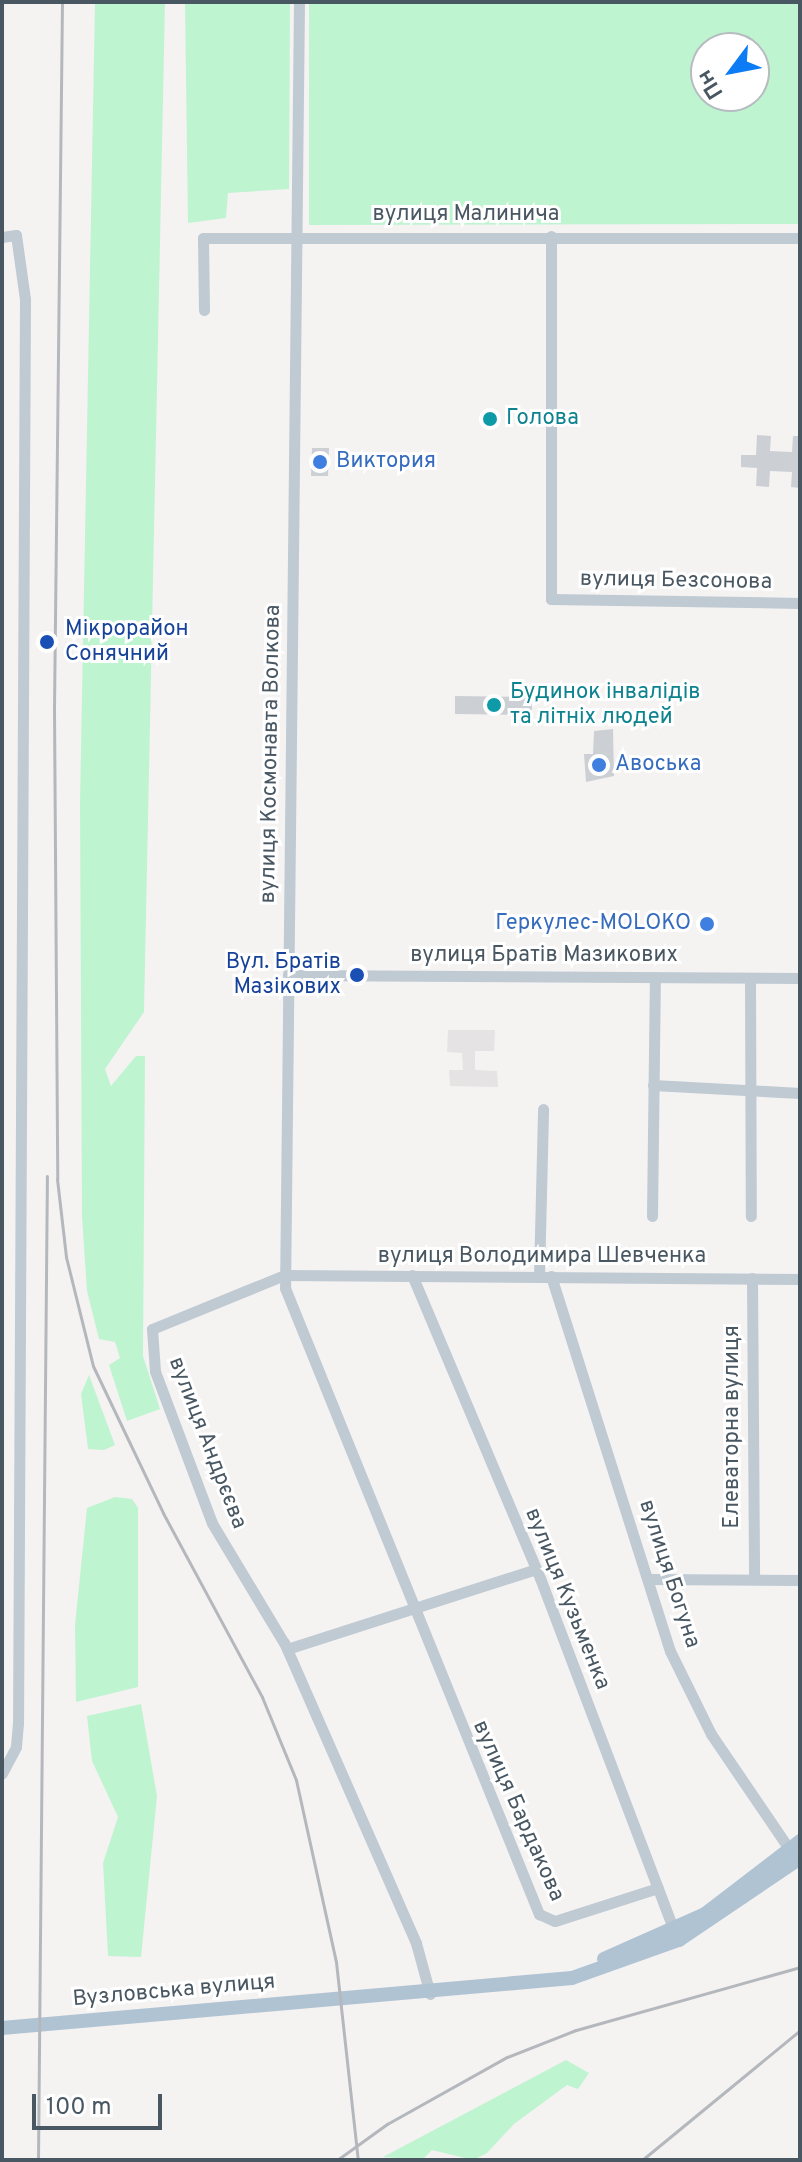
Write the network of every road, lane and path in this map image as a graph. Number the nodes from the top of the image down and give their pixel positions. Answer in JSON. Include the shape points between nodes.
{"nodes":[{"id":1,"x":299,"y":2,"type":"edge"},
{"id":2,"x":298,"y":234,"type":"junction"},
{"id":3,"x":551,"y":236,"type":"junction"},
{"id":4,"x":2,"y":237,"type":"edge"},
{"id":5,"x":800,"y":238,"type":"edge"},
{"id":6,"x":204,"y":310,"type":"dead end"},
{"id":7,"x":800,"y":603,"type":"edge"},
{"id":8,"x":288,"y":975,"type":"junction"},
{"id":9,"x":655,"y":977,"type":"junction"},
{"id":10,"x":750,"y":978,"type":"junction"},
{"id":11,"x":800,"y":978,"type":"edge"},
{"id":12,"x":653,"y":1085,"type":"junction"},
{"id":13,"x":750,"y":1090,"type":"junction"},
{"id":14,"x":800,"y":1093,"type":"edge"},
{"id":15,"x":543,"y":1109,"type":"dead end"},
{"id":16,"x":652,"y":1216,"type":"dead end"},
{"id":17,"x":751,"y":1216,"type":"dead end"},
{"id":18,"x":284,"y":1275,"type":"junction"},
{"id":19,"x":412,"y":1275,"type":"junction"},
{"id":20,"x":545,"y":1276,"type":"junction"},
{"id":21,"x":752,"y":1278,"type":"junction"},
{"id":22,"x":800,"y":1279,"type":"edge"},
{"id":23,"x":536,"y":1569,"type":"junction"},
{"id":24,"x":754,"y":1576,"type":"junction"},
{"id":25,"x":650,"y":1579,"type":"junction"},
{"id":26,"x":800,"y":1580,"type":"edge"},
{"id":27,"x":410,"y":1609,"type":"junction"},
{"id":28,"x":287,"y":1649,"type":"junction"},
{"id":29,"x":2,"y":1773,"type":"edge"},
{"id":30,"x":797,"y":1852,"type":"edge"},
{"id":31,"x":658,"y":1888,"type":"junction"},
{"id":32,"x":676,"y":1936,"type":"junction"},
{"id":33,"x":430,"y":1994,"type":"junction"},
{"id":34,"x":2,"y":2028,"type":"edge"}],
"edges":[{"from":1,"to":2,"type":"street","name":"вулиця Космонавта Волкова"},
{"from":2,"to":3,"type":"street","name":"вулиця Малинича"},
{"from":2,"to":6,"type":"street","name":"вулиця Малинича","via":[[203,238]]},
{"from":2,"to":8,"type":"street","name":"вулиця Космонавта Волкова"},
{"from":3,"to":5,"type":"street","name":"вулиця Малинича"},
{"from":3,"to":7,"type":"street","name":"вулиця Безсонова","via":[[551,599]]},
{"from":4,"to":29,"type":"street","via":[[16,235],[25,299],[18,1723],[16,1747]]},
{"from":8,"to":9,"type":"street","name":"вулиця Братів Мазикових"},
{"from":8,"to":18,"type":"street","name":"вулиця Космонавта Волкова"},
{"from":9,"to":10,"type":"street","name":"вулиця Братів Мазикових"},
{"from":9,"to":12,"type":"street"},
{"from":10,"to":11,"type":"street","name":"вулиця Братів Мазикових"},
{"from":10,"to":13,"type":"street"},
{"from":12,"to":13,"type":"street"},
{"from":12,"to":16,"type":"street"},
{"from":13,"to":14,"type":"street"},
{"from":13,"to":17,"type":"street"},
{"from":15,"to":20,"type":"street","name":"вулиця Богуна"},
{"from":18,"to":19,"type":"street","name":"вулиця Володимира Шевченка"},
{"from":18,"to":27,"type":"street","name":"вулиця Бардакова","via":[[288,1298]]},
{"from":18,"to":28,"type":"street","name":"вулиця Андрєєва","via":[[160,1322],[150,1342],[163,1395],[212,1523]]},
{"from":19,"to":20,"type":"street","name":"вулиця Володимира Шевченка"},
{"from":19,"to":23,"type":"street","name":"вулиця Кузьменка"},
{"from":20,"to":21,"type":"street","name":"вулиця Володимира Шевченка"},
{"from":20,"to":25,"type":"street","name":"вулиця Богуна"},
{"from":21,"to":22,"type":"street","name":"вулиця Володимира Шевченка"},
{"from":21,"to":24,"type":"street","name":"Елеваторна вулиця"},
{"from":23,"to":27,"type":"street"},
{"from":23,"to":31,"type":"street","name":"вулиця Кузьменка"},
{"from":24,"to":25,"type":"street"},
{"from":24,"to":26,"type":"street"},
{"from":25,"to":30,"type":"street","name":"вулиця Богуна","via":[[670,1651],[711,1734]]},
{"from":27,"to":28,"type":"street"},
{"from":27,"to":31,"type":"street","name":"вулиця Бардакова","via":[[539,1914],[555,1921]]},
{"from":28,"to":33,"type":"street","name":"вулиця Андрєєва","via":[[416,1943]]},
{"from":30,"to":32,"type":"main road","name":"Вузловська вулиця"},
{"from":31,"to":32,"type":"street","name":"вулиця Кузьменка"},
{"from":32,"to":33,"type":"main road","name":"Вузловська вулиця","via":[[572,1978]]},
{"from":33,"to":34,"type":"main road","name":"Вузловська вулиця"}]}
